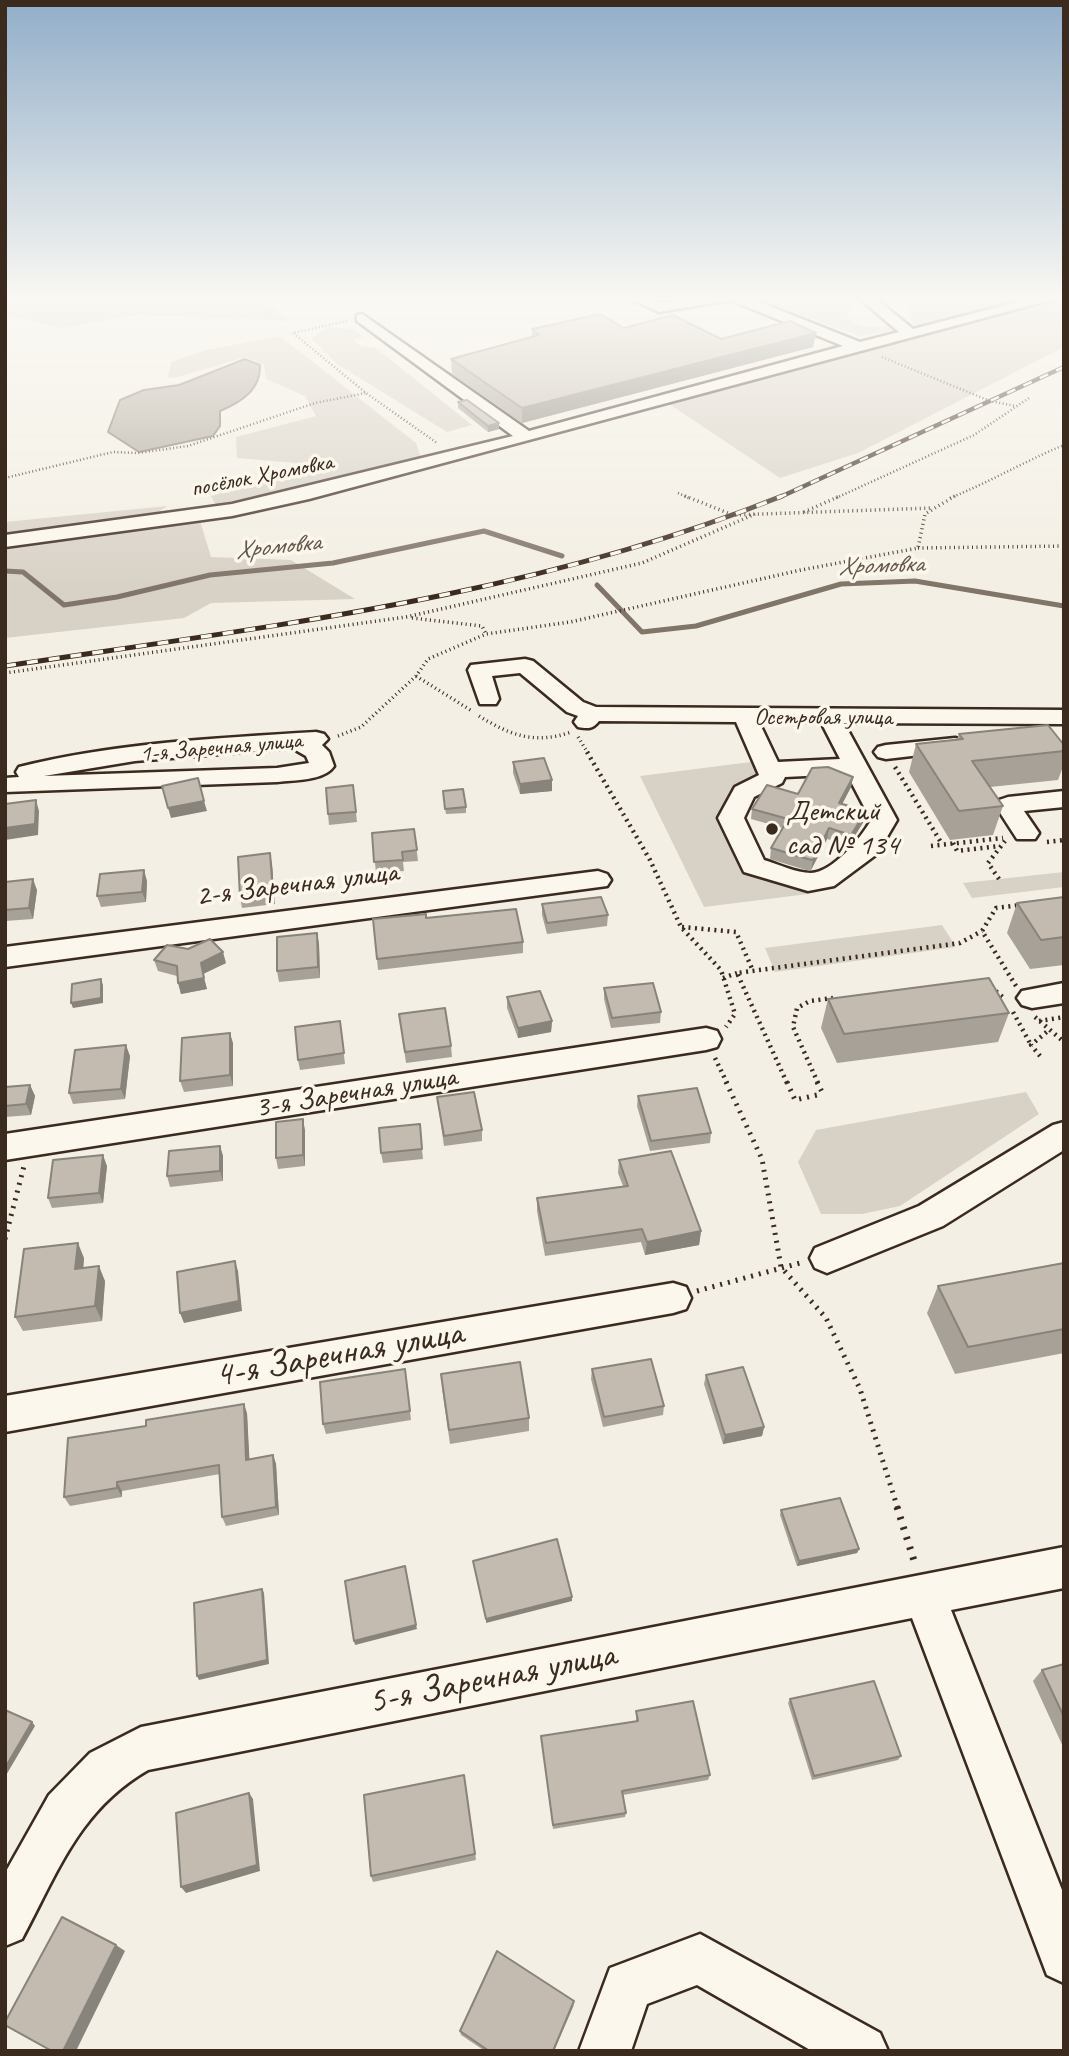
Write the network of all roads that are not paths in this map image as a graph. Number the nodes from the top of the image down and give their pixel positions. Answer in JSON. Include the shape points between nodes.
{"nodes":[{"id":1,"x":467,"y":394,"type":"edge"},
{"id":2,"x":685,"y":394,"type":"edge"},
{"id":3,"x":526,"y":437,"type":"junction"},
{"id":4,"x":5,"y":541,"type":"edge"},
{"id":5,"x":488,"y":699,"type":"dead end"},
{"id":6,"x":745,"y":717,"type":"junction"},
{"id":7,"x":830,"y":718,"type":"junction"},
{"id":8,"x":1056,"y":725,"type":"edge"},
{"id":9,"x":330,"y":738,"type":"road end"},
{"id":10,"x":296,"y":740,"type":"junction"},
{"id":11,"x":981,"y":745,"type":"edge"},
{"id":12,"x":886,"y":752,"type":"road end"},
{"id":13,"x":855,"y":766,"type":"junction"},
{"id":14,"x":769,"y":770,"type":"junction"},
{"id":15,"x":5,"y":777,"type":"edge"},
{"id":16,"x":5,"y":785,"type":"edge"},
{"id":17,"x":1064,"y":799,"type":"edge"},
{"id":18,"x":1037,"y":833,"type":"road end"},
{"id":19,"x":598,"y":880,"type":"dead end"},
{"id":20,"x":5,"y":957,"type":"edge"},
{"id":21,"x":1064,"y":993,"type":"edge"},
{"id":22,"x":1030,"y":1005,"type":"road end"},
{"id":23,"x":706,"y":1040,"type":"road end"},
{"id":24,"x":1064,"y":1133,"type":"edge"},
{"id":25,"x":18,"y":1145,"type":"edge"},
{"id":26,"x":828,"y":1258,"type":"road end"},
{"id":27,"x":673,"y":1298,"type":"road end"},
{"id":28,"x":5,"y":1414,"type":"edge"},
{"id":29,"x":1064,"y":1567,"type":"edge"},
{"id":30,"x":924,"y":1594,"type":"junction"},
{"id":31,"x":5,"y":1922,"type":"edge"},
{"id":32,"x":1064,"y":1958,"type":"edge"},
{"id":33,"x":605,"y":2051,"type":"edge"},
{"id":34,"x":862,"y":2051,"type":"edge"}],
"edges":[{"from":1,"to":3,"type":"street"},
{"from":2,"to":3,"type":"street","name":"посёлок Хромовка"},
{"from":3,"to":4,"type":"street","name":"посёлок Хромовка","via":[[232,510]]},
{"from":5,"to":6,"type":"street","name":"Осетровая улица","via":[[479,670],[525,666],[575,707],[584,722]]},
{"from":6,"to":7,"type":"street","name":"Осетровая улица"},
{"from":6,"to":14,"type":"street"},
{"from":7,"to":8,"type":"street","name":"Осетровая улица"},
{"from":7,"to":13,"type":"street"},
{"from":9,"to":10,"type":"street","name":"1-я Заречная улица"},
{"from":10,"to":15,"type":"street","name":"1-я Заречная улица","via":[[68,763]]},
{"from":10,"to":16,"type":"street","via":[[317,752],[322,765],[277,775]]},
{"from":11,"to":12,"type":"street"},
{"from":13,"to":14,"type":"street"},
{"from":13,"to":14,"type":"street","via":[[884,820],[867,848],[825,880],[808,883],[753,866],[731,818],[744,792],[773,778]]},
{"from":17,"to":18,"type":"street","via":[[1008,805]]},
{"from":19,"to":20,"type":"street","name":"2-я Заречная улица"},
{"from":21,"to":22,"type":"street"},
{"from":23,"to":25,"type":"street","name":"3-я Заречная улица"},
{"from":24,"to":26,"type":"street","via":[[931,1216]]},
{"from":27,"to":28,"type":"street","name":"4-я Заречная улица"},
{"from":29,"to":30,"type":"street","name":"5-я Заречная улица"},
{"from":30,"to":31,"type":"street","name":"5-я Заречная улица","via":[[141,1749],[106,1769],[65,1811]]},
{"from":30,"to":32,"type":"street"},
{"from":33,"to":34,"type":"street","via":[[628,1986],[700,1959]]}]}
